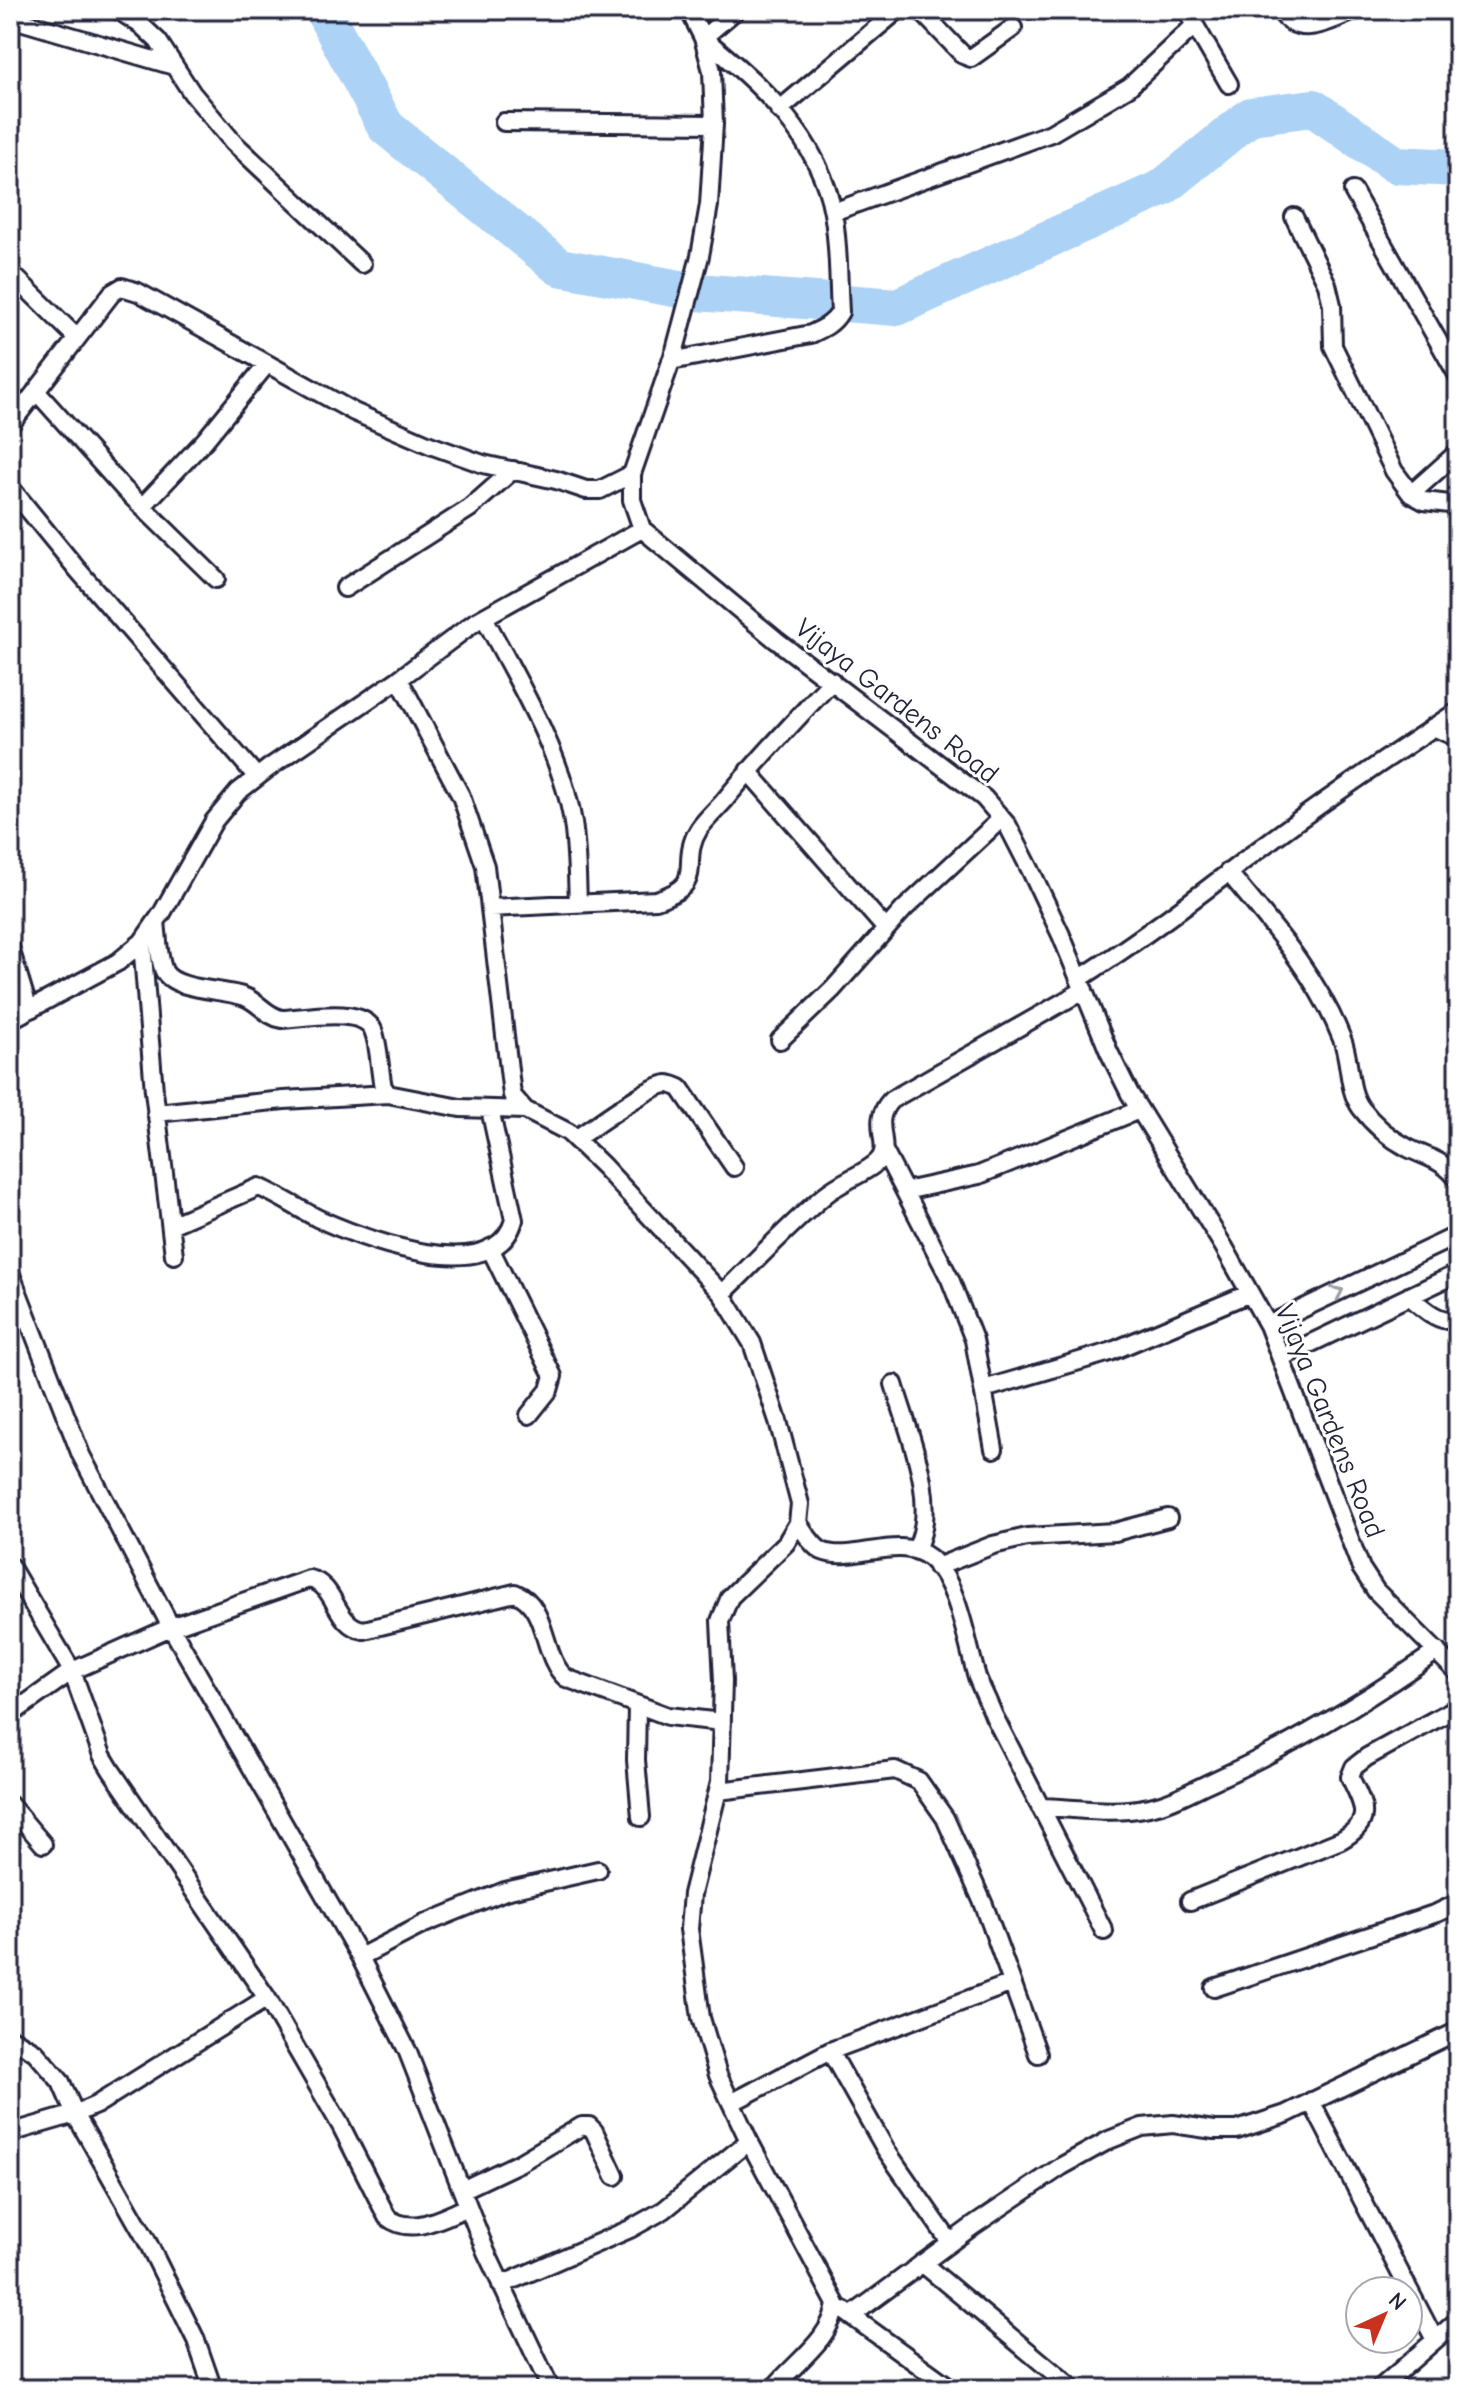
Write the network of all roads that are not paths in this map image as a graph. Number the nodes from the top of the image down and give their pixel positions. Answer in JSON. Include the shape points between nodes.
{"nodes":[{"id":1,"x":118,"y":10,"type":"edge"},
{"id":2,"x":689,"y":10,"type":"edge"},
{"id":3,"x":736,"y":10,"type":"edge"},
{"id":4,"x":898,"y":10,"type":"edge"},
{"id":5,"x":920,"y":10,"type":"edge"},
{"id":6,"x":1186,"y":10,"type":"edge"},
{"id":7,"x":1280,"y":10,"type":"edge"},
{"id":8,"x":1356,"y":10,"type":"edge"},
{"id":9,"x":10,"y":18,"type":"edge"},
{"id":10,"x":1195,"y":25,"type":"junction"},
{"id":11,"x":1013,"y":28,"type":"dead end"},
{"id":12,"x":703,"y":38,"type":"junction"},
{"id":13,"x":176,"y":70,"type":"junction"},
{"id":14,"x":1229,"y":84,"type":"dead end"},
{"id":15,"x":779,"y":110,"type":"junction"},
{"id":16,"x":504,"y":122,"type":"dead end"},
{"id":17,"x":714,"y":124,"type":"junction"},
{"id":18,"x":1353,"y":191,"type":"dead end"},
{"id":19,"x":833,"y":212,"type":"junction"},
{"id":20,"x":1294,"y":217,"type":"dead end"},
{"id":21,"x":362,"y":264,"type":"dead end"},
{"id":22,"x":10,"y":272,"type":"edge"},
{"id":23,"x":77,"y":338,"type":"junction"},
{"id":24,"x":673,"y":355,"type":"junction"},
{"id":25,"x":267,"y":364,"type":"junction"},
{"id":26,"x":1458,"y":376,"type":"edge"},
{"id":27,"x":36,"y":391,"type":"junction"},
{"id":28,"x":10,"y":425,"type":"edge"},
{"id":29,"x":1458,"y":452,"type":"edge"},
{"id":30,"x":513,"y":470,"type":"junction"},
{"id":31,"x":632,"y":474,"type":"junction"},
{"id":32,"x":10,"y":487,"type":"edge"},
{"id":33,"x":1411,"y":494,"type":"junction"},
{"id":34,"x":1458,"y":505,"type":"edge"},
{"id":35,"x":142,"y":507,"type":"junction"},
{"id":36,"x":642,"y":529,"type":"junction"},
{"id":37,"x":216,"y":579,"type":"dead end"},
{"id":38,"x":345,"y":588,"type":"dead end"},
{"id":39,"x":484,"y":617,"type":"junction"},
{"id":40,"x":399,"y":679,"type":"junction"},
{"id":41,"x":832,"y":681,"type":"junction"},
{"id":42,"x":1458,"y":711,"type":"edge"},
{"id":43,"x":1433,"y":727,"type":"junction"},
{"id":44,"x":1458,"y":738,"type":"edge"},
{"id":45,"x":748,"y":771,"type":"junction"},
{"id":46,"x":257,"y":777,"type":"junction"},
{"id":47,"x":1001,"y":819,"type":"junction"},
{"id":48,"x":1228,"y":872,"type":"junction"},
{"id":49,"x":578,"y":904,"type":"junction"},
{"id":50,"x":490,"y":908,"type":"junction"},
{"id":51,"x":156,"y":922,"type":"junction"},
{"id":52,"x":886,"y":929,"type":"junction"},
{"id":53,"x":142,"y":942,"type":"junction"},
{"id":54,"x":10,"y":948,"type":"edge"},
{"id":55,"x":1082,"y":985,"type":"junction"},
{"id":56,"x":29,"y":1010,"type":"junction"},
{"id":57,"x":10,"y":1020,"type":"edge"},
{"id":58,"x":780,"y":1040,"type":"dead end"},
{"id":59,"x":388,"y":1094,"type":"junction"},
{"id":60,"x":490,"y":1109,"type":"junction"},
{"id":61,"x":525,"y":1110,"type":"junction"},
{"id":62,"x":1139,"y":1110,"type":"junction"},
{"id":63,"x":156,"y":1113,"type":"junction"},
{"id":64,"x":575,"y":1139,"type":"junction"},
{"id":65,"x":884,"y":1151,"type":"junction"},
{"id":66,"x":734,"y":1167,"type":"dead end"},
{"id":67,"x":1458,"y":1180,"type":"edge"},
{"id":68,"x":905,"y":1191,"type":"junction"},
{"id":69,"x":171,"y":1225,"type":"junction"},
{"id":70,"x":1458,"y":1235,"type":"edge"},
{"id":71,"x":490,"y":1248,"type":"junction"},
{"id":72,"x":174,"y":1255,"type":"dead end"},
{"id":73,"x":10,"y":1272,"type":"edge"},
{"id":74,"x":1458,"y":1273,"type":"edge"},
{"id":75,"x":1250,"y":1293,"type":"junction"},
{"id":76,"x":722,"y":1294,"type":"junction"},
{"id":77,"x":1409,"y":1296,"type":"junction"},
{"id":78,"x":1458,"y":1321,"type":"edge"},
{"id":79,"x":1268,"y":1325,"type":"junction"},
{"id":80,"x":1282,"y":1357,"type":"junction"},
{"id":81,"x":894,"y":1384,"type":"dead end"},
{"id":82,"x":984,"y":1389,"type":"junction"},
{"id":83,"x":529,"y":1415,"type":"dead end"},
{"id":84,"x":994,"y":1449,"type":"dead end"},
{"id":85,"x":1168,"y":1518,"type":"dead end"},
{"id":86,"x":798,"y":1523,"type":"junction"},
{"id":87,"x":916,"y":1549,"type":"junction"},
{"id":88,"x":10,"y":1566,"type":"edge"},
{"id":89,"x":937,"y":1567,"type":"junction"},
{"id":90,"x":171,"y":1627,"type":"junction"},
{"id":91,"x":1437,"y":1651,"type":"junction"},
{"id":92,"x":72,"y":1671,"type":"junction"},
{"id":93,"x":1458,"y":1673,"type":"edge"},
{"id":94,"x":637,"y":1705,"type":"junction"},
{"id":95,"x":1458,"y":1707,"type":"edge"},
{"id":96,"x":10,"y":1715,"type":"edge"},
{"id":97,"x":722,"y":1722,"type":"junction"},
{"id":98,"x":718,"y":1791,"type":"junction"},
{"id":99,"x":10,"y":1805,"type":"edge"},
{"id":100,"x":1040,"y":1807,"type":"junction"},
{"id":101,"x":641,"y":1817,"type":"dead end"},
{"id":102,"x":43,"y":1844,"type":"dead end"},
{"id":103,"x":598,"y":1870,"type":"dead end"},
{"id":104,"x":1190,"y":1901,"type":"dead end"},
{"id":105,"x":1458,"y":1903,"type":"edge"},
{"id":106,"x":1104,"y":1931,"type":"dead end"},
{"id":107,"x":360,"y":1957,"type":"junction"},
{"id":108,"x":1012,"y":1983,"type":"junction"},
{"id":109,"x":1214,"y":1988,"type":"dead end"},
{"id":110,"x":267,"y":1998,"type":"junction"},
{"id":111,"x":1458,"y":2031,"type":"edge"},
{"id":112,"x":10,"y":2037,"type":"edge"},
{"id":113,"x":830,"y":2051,"type":"junction"},
{"id":114,"x":1038,"y":2054,"type":"dead end"},
{"id":115,"x":1311,"y":2101,"type":"junction"},
{"id":116,"x":731,"y":2103,"type":"junction"},
{"id":117,"x":75,"y":2114,"type":"junction"},
{"id":118,"x":10,"y":2133,"type":"edge"},
{"id":119,"x":749,"y":2141,"type":"junction"},
{"id":120,"x":615,"y":2176,"type":"dead end"},
{"id":121,"x":462,"y":2190,"type":"junction"},
{"id":122,"x":468,"y":2207,"type":"junction"},
{"id":123,"x":950,"y":2242,"type":"junction"},
{"id":124,"x":922,"y":2263,"type":"junction"},
{"id":125,"x":501,"y":2285,"type":"junction"},
{"id":126,"x":836,"y":2304,"type":"junction"},
{"id":127,"x":851,"y":2316,"type":"junction"},
{"id":128,"x":1458,"y":2320,"type":"edge"},
{"id":129,"x":1435,"y":2340,"type":"junction"},
{"id":130,"x":780,"y":2387,"type":"edge"},
{"id":131,"x":1071,"y":2387,"type":"dead end"},
{"id":132,"x":213,"y":2389,"type":"edge"},
{"id":133,"x":551,"y":2389,"type":"edge"},
{"id":134,"x":952,"y":2389,"type":"edge"},
{"id":135,"x":1379,"y":2389,"type":"edge"}],
"edges":[{"from":1,"to":13,"type":"street","via":[[158,41]]},
{"from":2,"to":12,"type":"street"},
{"from":3,"to":12,"type":"street"},
{"from":4,"to":15,"type":"street"},
{"from":5,"to":11,"type":"street","via":[[971,58]]},
{"from":6,"to":10,"type":"street"},
{"from":7,"to":8,"type":"street","via":[[1290,24],[1301,27],[1328,23]]},
{"from":9,"to":13,"type":"street"},
{"from":10,"to":14,"type":"street"},
{"from":10,"to":19,"type":"street","via":[[1129,87],[1051,133]]},
{"from":12,"to":15,"type":"street","via":[[742,69]]},
{"from":12,"to":17,"type":"street","via":[[712,71]]},
{"from":13,"to":21,"type":"street","via":[[233,142]]},
{"from":15,"to":19,"type":"street","via":[[807,142]]},
{"from":16,"to":17,"type":"street"},
{"from":17,"to":24,"type":"street","via":[[700,256]]},
{"from":18,"to":26,"type":"street"},
{"from":19,"to":24,"type":"street","via":[[840,312],[826,327],[811,334]]},
{"from":20,"to":33,"type":"street","via":[[1327,284],[1337,357],[1394,471]]},
{"from":22,"to":23,"type":"street"},
{"from":23,"to":25,"type":"street","via":[[122,287]]},
{"from":23,"to":27,"type":"street"},
{"from":24,"to":31,"type":"street"},
{"from":25,"to":30,"type":"street","via":[[354,412],[430,445]]},
{"from":25,"to":35,"type":"street"},
{"from":27,"to":28,"type":"street"},
{"from":27,"to":35,"type":"street"},
{"from":29,"to":33,"type":"street"},
{"from":30,"to":31,"type":"street","via":[[586,490],[600,490]]},
{"from":30,"to":38,"type":"street","via":[[470,508]]},
{"from":31,"to":36,"type":"street","via":[[632,500]]},
{"from":32,"to":46,"type":"street"},
{"from":33,"to":34,"type":"street"},
{"from":35,"to":37,"type":"street"},
{"from":36,"to":39,"type":"street"},
{"from":36,"to":41,"type":"street","name":"Vijaya Gardens Road"},
{"from":39,"to":40,"type":"street"},
{"from":39,"to":49,"type":"street","via":[[560,773],[573,821]]},
{"from":40,"to":46,"type":"street"},
{"from":40,"to":50,"type":"street","via":[[461,796],[485,866]]},
{"from":41,"to":45,"type":"street"},
{"from":41,"to":47,"type":"street","name":"Vijaya Gardens Road","via":[[984,798]]},
{"from":42,"to":43,"type":"street"},
{"from":43,"to":44,"type":"street"},
{"from":43,"to":48,"type":"street"},
{"from":45,"to":49,"type":"street","via":[[692,842],[684,887],[656,900]]},
{"from":45,"to":52,"type":"street"},
{"from":46,"to":51,"type":"street","via":[[214,821]]},
{"from":47,"to":52,"type":"street"},
{"from":47,"to":55,"type":"street","name":"Vijaya Gardens Road"},
{"from":48,"to":55,"type":"street"},
{"from":48,"to":67,"type":"street","via":[[1299,959],[1322,1000],[1343,1040],[1359,1106],[1405,1147],[1447,1166]]},
{"from":49,"to":50,"type":"street"},
{"from":50,"to":61,"type":"street","via":[[512,1095]]},
{"from":51,"to":53,"type":"street"},
{"from":51,"to":59,"type":"street","via":[[162,967],[177,983],[245,997],[282,1019],[363,1018],[376,1038]]},
{"from":52,"to":58,"type":"street"},
{"from":53,"to":56,"type":"street","via":[[118,962]]},
{"from":53,"to":63,"type":"street"},
{"from":54,"to":56,"type":"street"},
{"from":55,"to":62,"type":"street","name":"Vijaya Gardens Road"},
{"from":55,"to":65,"type":"street","via":[[891,1100],[880,1122]]},
{"from":56,"to":57,"type":"street"},
{"from":59,"to":60,"type":"street"},
{"from":59,"to":63,"type":"street"},
{"from":60,"to":61,"type":"street"},
{"from":60,"to":71,"type":"street","via":[[514,1220],[512,1229]]},
{"from":61,"to":64,"type":"street"},
{"from":62,"to":68,"type":"street","via":[[979,1175]]},
{"from":62,"to":75,"type":"street","name":"Vijaya Gardens Road"},
{"from":63,"to":69,"type":"street"},
{"from":64,"to":66,"type":"street","via":[[669,1084],[680,1088]]},
{"from":64,"to":76,"type":"street"},
{"from":65,"to":68,"type":"street"},
{"from":65,"to":76,"type":"street","via":[[878,1162],[821,1198]]},
{"from":68,"to":82,"type":"street","via":[[970,1328]]},
{"from":69,"to":71,"type":"street","via":[[259,1187],[319,1219],[403,1250],[465,1256]]},
{"from":69,"to":72,"type":"street"},
{"from":79,"to":70,"type":"street","one_way":true},
{"from":71,"to":83,"type":"street","via":[[553,1376]]},
{"from":73,"to":90,"type":"street","via":[[81,1455]]},
{"from":74,"to":77,"type":"street"},
{"from":75,"to":79,"type":"street","name":"Vijaya Gardens Road"},
{"from":75,"to":82,"type":"street","via":[[1110,1352]]},
{"from":76,"to":86,"type":"street","via":[[752,1343],[800,1504]]},
{"from":77,"to":78,"type":"street","via":[[1446,1322]]},
{"from":77,"to":80,"type":"street"},
{"from":79,"to":80,"type":"street","name":"Vijaya Gardens Road"},
{"from":80,"to":91,"type":"street","name":"Vijaya Gardens Road","via":[[1361,1568],[1376,1591]]},
{"from":81,"to":87,"type":"street","via":[[924,1501],[924,1535]]},
{"from":82,"to":84,"type":"street"},
{"from":85,"to":89,"type":"street","via":[[1115,1532],[1027,1537]]},
{"from":86,"to":87,"type":"street","via":[[823,1551]]},
{"from":86,"to":97,"type":"street","via":[[786,1543],[730,1597],[720,1621]]},
{"from":87,"to":89,"type":"street"},
{"from":88,"to":92,"type":"street"},
{"from":89,"to":100,"type":"street","via":[[948,1581],[979,1681]]},
{"from":90,"to":92,"type":"street"},
{"from":90,"to":94,"type":"street","via":[[309,1579],[326,1589],[343,1618],[364,1630],[515,1593],[533,1607],[557,1670],[583,1686]]},
{"from":90,"to":107,"type":"street"},
{"from":91,"to":93,"type":"street","name":"Vijaya Gardens Road"},
{"from":91,"to":100,"type":"street","via":[[1333,1720],[1165,1803],[1122,1810]]},
{"from":92,"to":96,"type":"street"},
{"from":92,"to":110,"type":"street","via":[[102,1755]]},
{"from":94,"to":97,"type":"street","via":[[668,1716]]},
{"from":94,"to":101,"type":"street"},
{"from":95,"to":104,"type":"street","via":[[1354,1767],[1350,1777],[1364,1809],[1356,1831]]},
{"from":97,"to":98,"type":"street"},
{"from":98,"to":108,"type":"street","via":[[895,1770],[910,1775],[945,1818]]},
{"from":98,"to":116,"type":"street","via":[[692,1894],[689,1929],[701,2018]]},
{"from":99,"to":102,"type":"street"},
{"from":100,"to":106,"type":"street"},
{"from":103,"to":107,"type":"street","via":[[505,1891]]},
{"from":105,"to":109,"type":"street"},
{"from":107,"to":121,"type":"street","via":[[407,2050]]},
{"from":108,"to":113,"type":"street"},
{"from":108,"to":114,"type":"street"},
{"from":110,"to":117,"type":"street"},
{"from":110,"to":122,"type":"street","via":[[387,2217],[410,2227]]},
{"from":111,"to":115,"type":"street"},
{"from":112,"to":117,"type":"street","via":[[51,2068]]},
{"from":113,"to":116,"type":"street"},
{"from":113,"to":123,"type":"street","via":[[886,2150]]},
{"from":115,"to":123,"type":"street","via":[[1237,2130],[1142,2127],[1062,2166]]},
{"from":115,"to":129,"type":"street"},
{"from":116,"to":119,"type":"street"},
{"from":117,"to":118,"type":"street"},
{"from":117,"to":132,"type":"street","via":[[146,2239],[196,2340]]},
{"from":119,"to":125,"type":"street","via":[[664,2210]]},
{"from":119,"to":126,"type":"street"},
{"from":120,"to":121,"type":"street","via":[[594,2131],[582,2126]]},
{"from":121,"to":122,"type":"street"},
{"from":122,"to":125,"type":"street"},
{"from":123,"to":124,"type":"street"},
{"from":124,"to":127,"type":"street"},
{"from":124,"to":131,"type":"street"},
{"from":125,"to":133,"type":"street"},
{"from":126,"to":127,"type":"street"},
{"from":126,"to":130,"type":"street","via":[[823,2336]]},
{"from":127,"to":134,"type":"street"},
{"from":128,"to":129,"type":"street"},
{"from":129,"to":135,"type":"street"}]}
